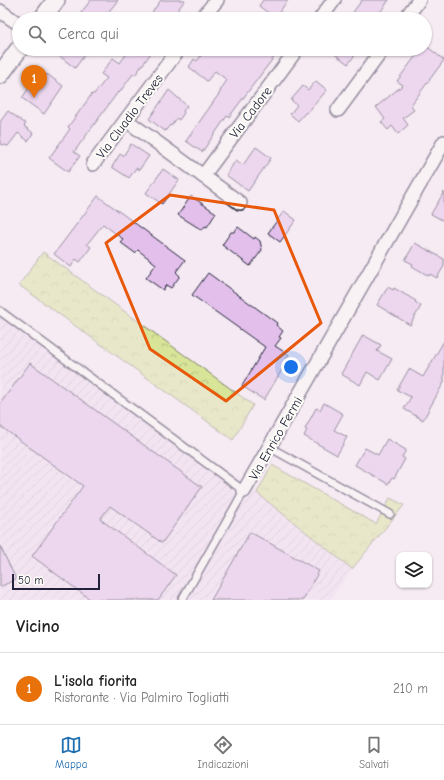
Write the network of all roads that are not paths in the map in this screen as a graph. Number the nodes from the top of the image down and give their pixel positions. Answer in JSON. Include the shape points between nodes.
{"nodes":[{"id":1,"x":56,"y":0,"type":"edge"},
{"id":2,"x":217,"y":0,"type":"edge"},
{"id":3,"x":334,"y":0,"type":"edge"},
{"id":4,"x":418,"y":0,"type":"edge"},
{"id":5,"x":0,"y":11,"type":"edge"},
{"id":6,"x":47,"y":12,"type":"edge"},
{"id":7,"x":208,"y":12,"type":"edge"},
{"id":8,"x":325,"y":12,"type":"edge"},
{"id":9,"x":410,"y":12,"type":"edge"},
{"id":10,"x":12,"y":19,"type":"edge"},
{"id":11,"x":14,"y":56,"type":"edge"},
{"id":12,"x":174,"y":56,"type":"edge"},
{"id":13,"x":292,"y":56,"type":"edge"},
{"id":14,"x":378,"y":56,"type":"edge"},
{"id":15,"x":0,"y":75,"type":"edge"},
{"id":16,"x":338,"y":110,"type":"dead end"},
{"id":17,"x":126,"y":120,"type":"junction"},
{"id":18,"x":444,"y":142,"type":"edge"},
{"id":19,"x":93,"y":164,"type":"dead end"},
{"id":20,"x":203,"y":176,"type":"junction"},
{"id":21,"x":240,"y":203,"type":"dead end"},
{"id":22,"x":0,"y":311,"type":"edge"},
{"id":23,"x":269,"y":447,"type":"junction"},
{"id":24,"x":244,"y":491,"type":"junction"},
{"id":25,"x":390,"y":514,"type":"dead end"},
{"id":26,"x":182,"y":600,"type":"edge"}],
"edges":[{"from":1,"to":6,"type":"street"},
{"from":2,"to":7,"type":"street"},
{"from":3,"to":8,"type":"street"},
{"from":4,"to":9,"type":"street"},
{"from":5,"to":10,"type":"street"},
{"from":11,"to":15,"type":"street"},
{"from":12,"to":17,"type":"street","name":"Via Cluadio Treves"},
{"from":13,"to":20,"type":"street","name":"Via Cadore"},
{"from":14,"to":16,"type":"street"},
{"from":17,"to":19,"type":"street","name":"Via Cluadio Treves"},
{"from":17,"to":20,"type":"street"},
{"from":18,"to":23,"type":"street","name":"Via Enrico Fermi"},
{"from":20,"to":21,"type":"street"},
{"from":22,"to":24,"type":"lane","name":"Via Enrico Fermi"},
{"from":23,"to":24,"type":"street","name":"Via Enrico Fermi"},
{"from":23,"to":25,"type":"lane"},
{"from":24,"to":26,"type":"lane"}]}
